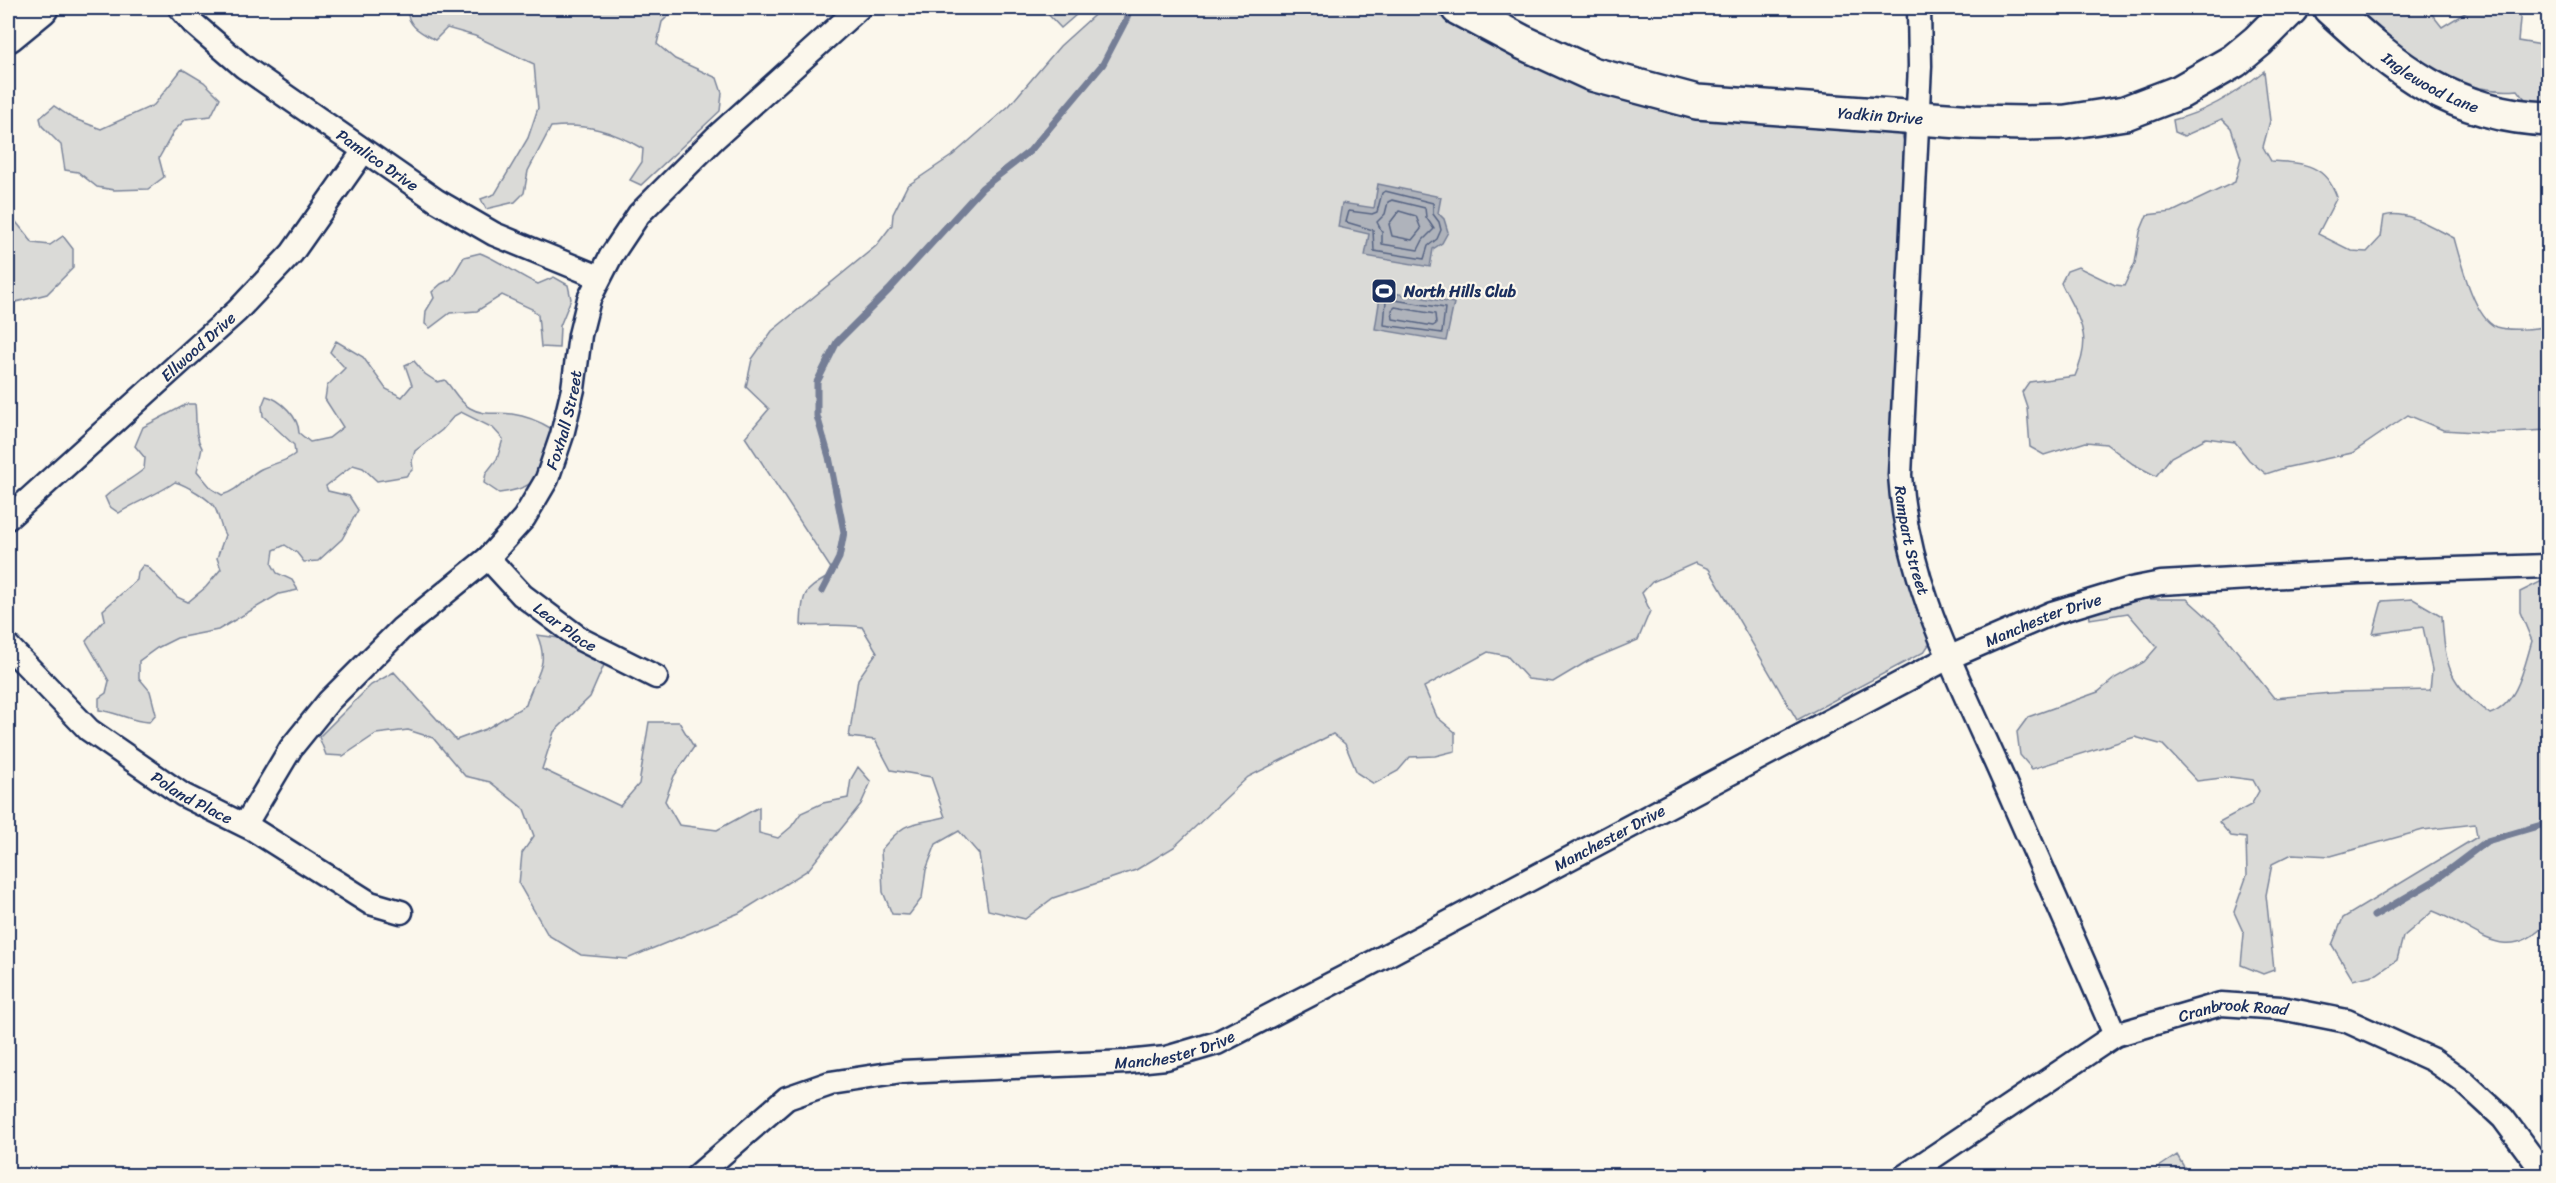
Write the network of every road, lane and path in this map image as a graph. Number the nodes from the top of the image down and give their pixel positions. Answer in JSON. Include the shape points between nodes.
{"nodes":[{"id":1,"x":41,"y":8,"type":"edge"},
{"id":2,"x":180,"y":8,"type":"edge"},
{"id":3,"x":859,"y":8,"type":"edge"},
{"id":4,"x":1458,"y":8,"type":"edge"},
{"id":5,"x":1919,"y":8,"type":"edge"},
{"id":6,"x":2291,"y":8,"type":"edge"},
{"id":7,"x":2330,"y":8,"type":"edge"},
{"id":8,"x":8,"y":35,"type":"edge"},
{"id":9,"x":1917,"y":118,"type":"junction"},
{"id":10,"x":2548,"y":119,"type":"edge"},
{"id":11,"x":363,"y":152,"type":"junction"},
{"id":12,"x":599,"y":277,"type":"junction"},
{"id":13,"x":8,"y":518,"type":"edge"},
{"id":14,"x":488,"y":558,"type":"junction"},
{"id":15,"x":2548,"y":566,"type":"edge"},
{"id":16,"x":8,"y":646,"type":"edge"},
{"id":17,"x":1948,"y":658,"type":"junction"},
{"id":18,"x":656,"y":677,"type":"dead end"},
{"id":19,"x":245,"y":825,"type":"junction"},
{"id":20,"x":401,"y":912,"type":"dead end"},
{"id":21,"x":2115,"y":1035,"type":"junction"},
{"id":22,"x":697,"y":1176,"type":"edge"},
{"id":23,"x":1905,"y":1176,"type":"edge"},
{"id":24,"x":2546,"y":1176,"type":"edge"}],
"edges":[{"from":1,"to":8,"type":"street"},
{"from":2,"to":11,"type":"street","name":"Pamlico Drive","via":[[244,67]]},
{"from":3,"to":12,"type":"street","name":"Foxhall Street","via":[[669,182],[639,214]]},
{"from":4,"to":9,"type":"street","name":"Yadkin Drive","via":[[1592,74],[1697,102]]},
{"from":5,"to":9,"type":"street","name":"Rampart Street"},
{"from":6,"to":9,"type":"street","name":"Yadkin Drive","via":[[2220,71],[2180,92],[2125,113],[2056,122]]},
{"from":7,"to":10,"type":"street","name":"Inglewood Lane","via":[[2404,72],[2450,98],[2504,114]]},
{"from":9,"to":17,"type":"street","name":"Rampart Street","via":[[1901,486],[1915,569]]},
{"from":11,"to":12,"type":"street","name":"Pamlico Drive","via":[[494,234]]},
{"from":11,"to":13,"type":"street","name":"Ellwood Drive","via":[[292,252],[237,310]]},
{"from":12,"to":14,"type":"street","name":"Foxhall Street","via":[[584,315],[573,389],[547,479],[524,518]]},
{"from":14,"to":18,"type":"street","name":"Lear Place","via":[[522,595],[582,640]]},
{"from":14,"to":19,"type":"street","name":"Foxhall Street","via":[[401,629],[329,701],[291,748]]},
{"from":15,"to":17,"type":"street","name":"Manchester Drive","via":[[2161,583],[2052,613]]},
{"from":16,"to":19,"type":"street","name":"Poland Place","via":[[89,730],[183,795]]},
{"from":17,"to":21,"type":"street","name":"Rampart Street"},
{"from":17,"to":22,"type":"street","name":"Manchester Drive","via":[[1217,1043],[1156,1059],[1083,1066],[902,1072],[830,1083],[787,1098]]},
{"from":19,"to":20,"type":"street","name":"Poland Place","via":[[370,903]]},
{"from":21,"to":23,"type":"street","name":"Cranbrook Road"},
{"from":21,"to":24,"type":"street","name":"Cranbrook Road","via":[[2221,1004],[2281,1008],[2347,1021],[2433,1060],[2464,1082],[2503,1118]]}]}
